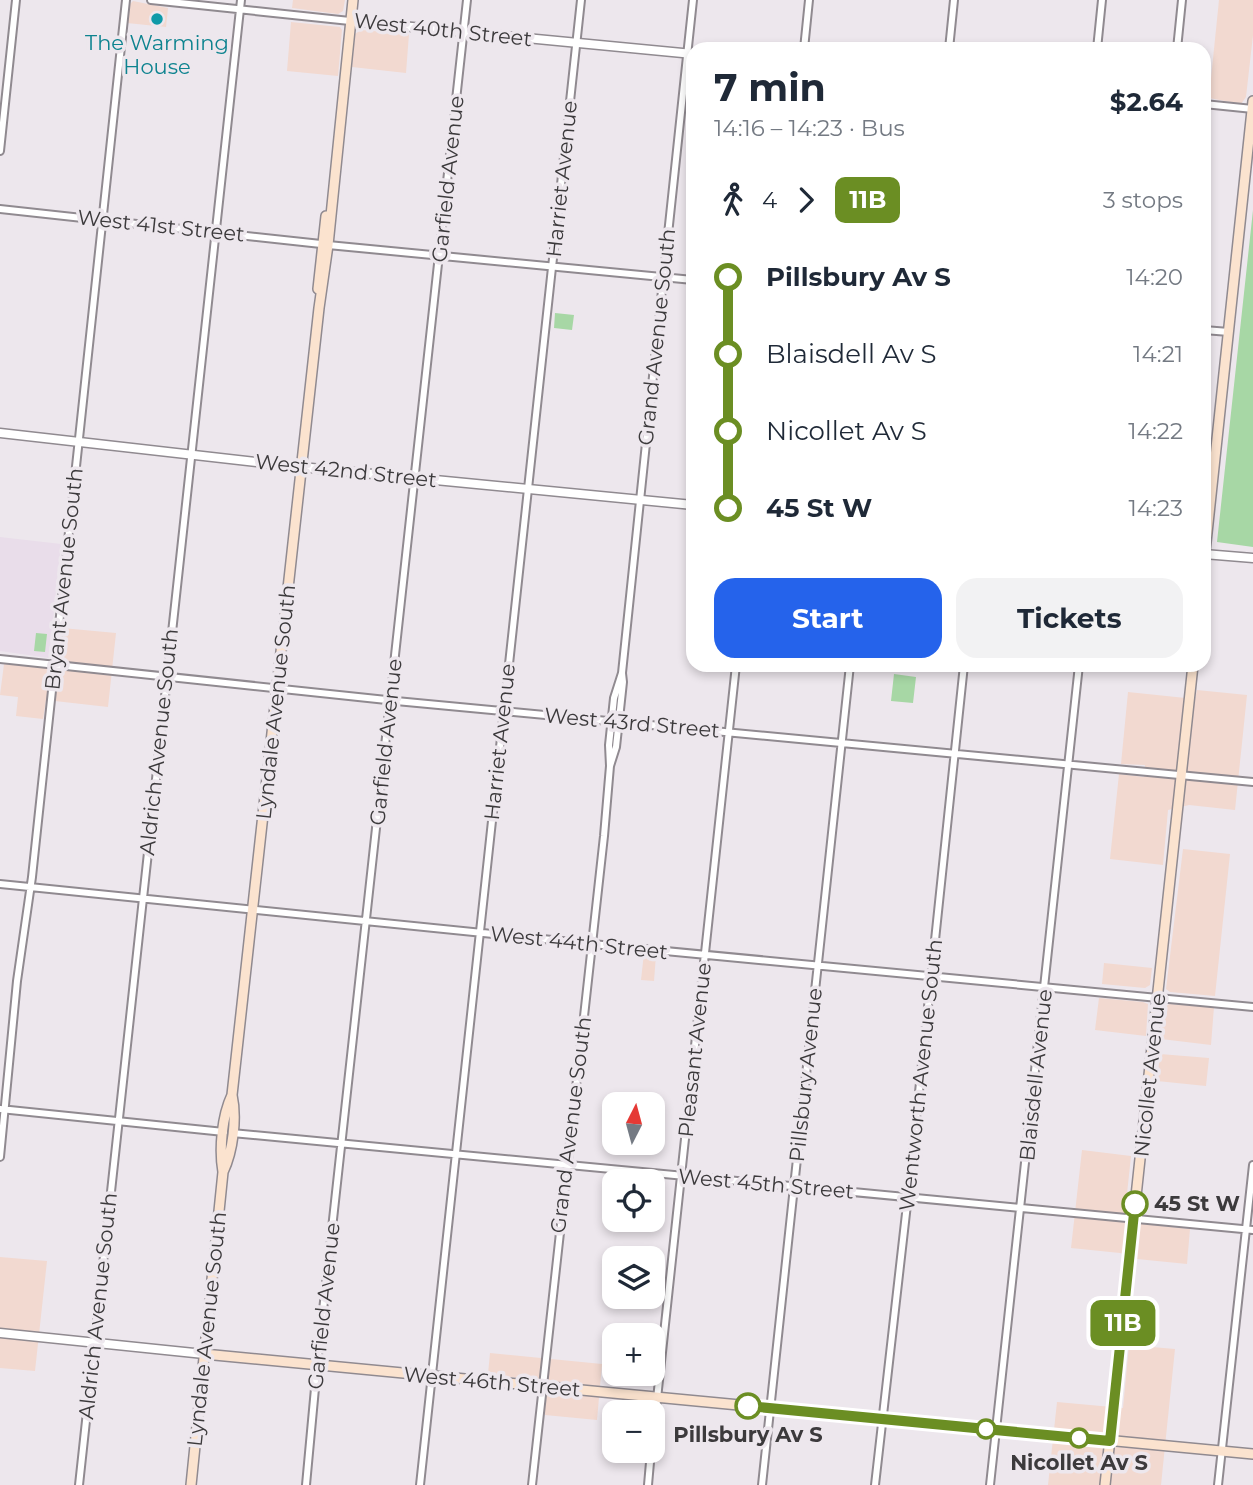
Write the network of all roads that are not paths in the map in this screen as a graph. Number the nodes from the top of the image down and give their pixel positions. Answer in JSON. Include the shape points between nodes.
{"nodes":[{"id":1,"x":16,"y":0,"type":"edge"},
{"id":2,"x":126,"y":0,"type":"edge"},
{"id":3,"x":150,"y":0,"type":"edge"},
{"id":4,"x":241,"y":0,"type":"edge"},
{"id":5,"x":353,"y":0,"type":"edge"},
{"id":6,"x":467,"y":0,"type":"edge"},
{"id":7,"x":581,"y":0,"type":"edge"},
{"id":8,"x":693,"y":0,"type":"edge"},
{"id":9,"x":809,"y":0,"type":"edge"},
{"id":10,"x":954,"y":0,"type":"edge"},
{"id":11,"x":1102,"y":0,"type":"edge"},
{"id":12,"x":1182,"y":0,"type":"edge"},
{"id":13,"x":240,"y":10,"type":"junction"},
{"id":14,"x":350,"y":20,"type":"junction"},
{"id":15,"x":463,"y":32,"type":"junction"},
{"id":16,"x":691,"y":42,"type":"edge"},
{"id":17,"x":805,"y":42,"type":"edge"},
{"id":18,"x":950,"y":42,"type":"edge"},
{"id":19,"x":1098,"y":42,"type":"edge"},
{"id":20,"x":1178,"y":42,"type":"edge"},
{"id":21,"x":576,"y":43,"type":"junction"},
{"id":22,"x":686,"y":54,"type":"edge"},
{"id":23,"x":686,"y":90,"type":"edge"},
{"id":24,"x":1253,"y":101,"type":"edge"},
{"id":25,"x":1211,"y":105,"type":"edge"},
{"id":26,"x":1253,"y":109,"type":"edge"},
{"id":27,"x":0,"y":151,"type":"edge"},
{"id":28,"x":0,"y":209,"type":"edge"},
{"id":29,"x":102,"y":219,"type":"junction"},
{"id":30,"x":216,"y":232,"type":"junction"},
{"id":31,"x":325,"y":244,"type":"junction"},
{"id":32,"x":440,"y":256,"type":"junction"},
{"id":33,"x":553,"y":267,"type":"junction"},
{"id":34,"x":665,"y":278,"type":"junction"},
{"id":35,"x":686,"y":280,"type":"edge"},
{"id":36,"x":1211,"y":331,"type":"edge"},
{"id":37,"x":1229,"y":332,"type":"junction"},
{"id":38,"x":0,"y":433,"type":"edge"},
{"id":39,"x":79,"y":442,"type":"junction"},
{"id":40,"x":191,"y":455,"type":"junction"},
{"id":41,"x":301,"y":467,"type":"junction"},
{"id":42,"x":414,"y":478,"type":"junction"},
{"id":43,"x":527,"y":489,"type":"junction"},
{"id":44,"x":1211,"y":492,"type":"edge"},
{"id":45,"x":639,"y":500,"type":"junction"},
{"id":46,"x":686,"y":504,"type":"edge"},
{"id":47,"x":1211,"y":555,"type":"edge"},
{"id":48,"x":1253,"y":558,"type":"edge"},
{"id":49,"x":0,"y":659,"type":"edge"},
{"id":50,"x":54,"y":664,"type":"junction"},
{"id":51,"x":735,"y":672,"type":"edge"},
{"id":52,"x":849,"y":672,"type":"edge"},
{"id":53,"x":963,"y":672,"type":"edge"},
{"id":54,"x":1078,"y":672,"type":"edge"},
{"id":55,"x":1192,"y":672,"type":"edge"},
{"id":56,"x":167,"y":677,"type":"junction"},
{"id":57,"x":277,"y":688,"type":"junction"},
{"id":58,"x":391,"y":700,"type":"junction"},
{"id":59,"x":503,"y":711,"type":"junction"},
{"id":60,"x":615,"y":721,"type":"junction"},
{"id":61,"x":729,"y":732,"type":"junction"},
{"id":62,"x":842,"y":743,"type":"junction"},
{"id":63,"x":955,"y":754,"type":"junction"},
{"id":64,"x":1069,"y":764,"type":"junction"},
{"id":65,"x":1182,"y":775,"type":"junction"},
{"id":66,"x":1253,"y":782,"type":"edge"},
{"id":67,"x":0,"y":884,"type":"edge"},
{"id":68,"x":31,"y":887,"type":"junction"},
{"id":69,"x":142,"y":899,"type":"junction"},
{"id":70,"x":252,"y":911,"type":"junction"},
{"id":71,"x":365,"y":922,"type":"junction"},
{"id":72,"x":479,"y":933,"type":"junction"},
{"id":73,"x":592,"y":944,"type":"junction"},
{"id":74,"x":705,"y":955,"type":"junction"},
{"id":75,"x":818,"y":966,"type":"junction"},
{"id":76,"x":931,"y":977,"type":"junction"},
{"id":77,"x":1045,"y":988,"type":"junction"},
{"id":78,"x":1158,"y":998,"type":"junction"},
{"id":79,"x":1253,"y":1007,"type":"edge"},
{"id":80,"x":2,"y":1109,"type":"edge"},
{"id":81,"x":119,"y":1121,"type":"junction"},
{"id":82,"x":228,"y":1132,"type":"junction"},
{"id":83,"x":341,"y":1143,"type":"junction"},
{"id":84,"x":456,"y":1154,"type":"junction"},
{"id":85,"x":0,"y":1157,"type":"edge"},
{"id":86,"x":566,"y":1165,"type":"junction"},
{"id":87,"x":1253,"y":1165,"type":"edge"},
{"id":88,"x":681,"y":1176,"type":"junction"},
{"id":89,"x":794,"y":1187,"type":"junction"},
{"id":90,"x":908,"y":1198,"type":"junction"},
{"id":91,"x":1021,"y":1209,"type":"junction"},
{"id":92,"x":1133,"y":1219,"type":"junction"},
{"id":93,"x":1249,"y":1229,"type":"edge"},
{"id":94,"x":0,"y":1333,"type":"edge"},
{"id":95,"x":94,"y":1342,"type":"junction"},
{"id":96,"x":204,"y":1354,"type":"junction"},
{"id":97,"x":317,"y":1365,"type":"junction"},
{"id":98,"x":430,"y":1376,"type":"junction"},
{"id":99,"x":543,"y":1387,"type":"junction"},
{"id":100,"x":657,"y":1397,"type":"junction"},
{"id":101,"x":657,"y":1400,"type":"edge"},
{"id":102,"x":770,"y":1408,"type":"junction"},
{"id":103,"x":882,"y":1420,"type":"junction"},
{"id":104,"x":996,"y":1430,"type":"junction"},
{"id":105,"x":1110,"y":1441,"type":"junction"},
{"id":106,"x":1222,"y":1451,"type":"junction"},
{"id":107,"x":1253,"y":1454,"type":"edge"},
{"id":108,"x":650,"y":1463,"type":"edge"},
{"id":109,"x":79,"y":1485,"type":"edge"},
{"id":110,"x":191,"y":1485,"type":"edge"},
{"id":111,"x":306,"y":1485,"type":"edge"},
{"id":112,"x":420,"y":1485,"type":"edge"},
{"id":113,"x":532,"y":1485,"type":"edge"},
{"id":114,"x":648,"y":1485,"type":"edge"},
{"id":115,"x":762,"y":1485,"type":"edge"},
{"id":116,"x":875,"y":1485,"type":"edge"},
{"id":117,"x":990,"y":1485,"type":"edge"},
{"id":118,"x":1105,"y":1485,"type":"edge"},
{"id":119,"x":1217,"y":1485,"type":"edge"}],
"edges":[{"from":1,"to":27,"type":"street"},
{"from":2,"to":29,"type":"street","name":"Bryant Avenue South"},
{"from":3,"to":13,"type":"street","name":"West 40th Street"},
{"from":4,"to":13,"type":"street","name":"Aldrich Avenue South"},
{"from":5,"to":14,"type":"main road","name":"Lyndale Avenue South"},
{"from":6,"to":15,"type":"street","name":"Garfield Avenue"},
{"from":7,"to":21,"type":"street","name":"Harriet Avenue"},
{"from":8,"to":16,"type":"street","name":"Grand Avenue South"},
{"from":9,"to":17,"type":"street"},
{"from":10,"to":18,"type":"street"},
{"from":11,"to":19,"type":"street"},
{"from":12,"to":20,"type":"street"},
{"from":13,"to":14,"type":"street","name":"West 40th Street"},
{"from":13,"to":30,"type":"street","name":"Aldrich Avenue South"},
{"from":14,"to":15,"type":"street","name":"West 40th Street"},
{"from":14,"to":31,"type":"main road","name":"Lyndale Avenue South"},
{"from":15,"to":21,"type":"street","name":"West 40th Street"},
{"from":15,"to":32,"type":"street","name":"Garfield Avenue"},
{"from":21,"to":22,"type":"street","name":"West 40th Street"},
{"from":21,"to":33,"type":"street","name":"Harriet Avenue"},
{"from":23,"to":34,"type":"street","name":"Grand Avenue South"},
{"from":24,"to":26,"type":"main road"},
{"from":25,"to":26,"type":"street"},
{"from":26,"to":37,"type":"main road"},
{"from":28,"to":29,"type":"street","name":"West 41st Street"},
{"from":29,"to":30,"type":"street","name":"West 41st Street"},
{"from":29,"to":39,"type":"street","name":"Bryant Avenue South"},
{"from":30,"to":31,"type":"street","name":"West 41st Street"},
{"from":30,"to":40,"type":"street","name":"Aldrich Avenue South"},
{"from":31,"to":32,"type":"street","name":"West 41st Street"},
{"from":31,"to":41,"type":"main road","name":"Lyndale Avenue South"},
{"from":32,"to":33,"type":"street","name":"West 41st Street"},
{"from":32,"to":42,"type":"street","name":"Garfield Avenue"},
{"from":33,"to":34,"type":"street","name":"West 41st Street"},
{"from":33,"to":43,"type":"street","name":"Harriet Avenue"},
{"from":34,"to":35,"type":"street","name":"West 41st Street"},
{"from":34,"to":45,"type":"street","name":"Grand Avenue South"},
{"from":36,"to":37,"type":"street"},
{"from":37,"to":44,"type":"main road"},
{"from":38,"to":39,"type":"street","name":"West 42nd Street"},
{"from":39,"to":40,"type":"street","name":"West 42nd Street"},
{"from":39,"to":50,"type":"street","name":"Bryant Avenue South"},
{"from":40,"to":41,"type":"street","name":"West 42nd Street"},
{"from":40,"to":56,"type":"street","name":"Aldrich Avenue South"},
{"from":41,"to":42,"type":"street","name":"West 42nd Street"},
{"from":41,"to":57,"type":"main road","name":"Lyndale Avenue South"},
{"from":42,"to":43,"type":"street","name":"West 42nd Street"},
{"from":42,"to":58,"type":"street","name":"Garfield Avenue"},
{"from":43,"to":45,"type":"street","name":"West 42nd Street"},
{"from":43,"to":59,"type":"street","name":"Harriet Avenue"},
{"from":45,"to":46,"type":"street","name":"West 42nd Street"},
{"from":45,"to":60,"type":"street","name":"Grand Avenue South","via":[[623,682]]},
{"from":47,"to":48,"type":"street"},
{"from":49,"to":50,"type":"street","name":"West 43rd Street"},
{"from":50,"to":56,"type":"street","name":"West 43rd Street"},
{"from":50,"to":68,"type":"street","name":"Bryant Avenue South"},
{"from":51,"to":61,"type":"street","name":"Pleasant Avenue"},
{"from":52,"to":62,"type":"street","name":"Pillsbury Avenue"},
{"from":53,"to":63,"type":"street","name":"Wentworth Avenue South"},
{"from":54,"to":64,"type":"street","name":"Blaisdell Avenue"},
{"from":55,"to":65,"type":"main road","name":"Nicollet Avenue"},
{"from":56,"to":57,"type":"street","name":"West 43rd Street"},
{"from":56,"to":69,"type":"street","name":"Aldrich Avenue South"},
{"from":57,"to":58,"type":"street","name":"West 43rd Street"},
{"from":57,"to":70,"type":"main road","name":"Lyndale Avenue South"},
{"from":58,"to":59,"type":"street","name":"West 43rd Street"},
{"from":58,"to":71,"type":"street","name":"Garfield Avenue"},
{"from":59,"to":60,"type":"street","name":"West 43rd Street"},
{"from":59,"to":72,"type":"street","name":"Harriet Avenue"},
{"from":60,"to":61,"type":"street","name":"West 43rd Street"},
{"from":60,"to":73,"type":"street","name":"Grand Avenue South","via":[[616,747],[610,766]]},
{"from":61,"to":62,"type":"street","name":"West 43rd Street"},
{"from":61,"to":74,"type":"street","name":"Pleasant Avenue"},
{"from":62,"to":63,"type":"street","name":"West 43rd Street"},
{"from":62,"to":75,"type":"street","name":"Pillsbury Avenue"},
{"from":63,"to":64,"type":"street","name":"West 43rd Street"},
{"from":63,"to":76,"type":"street","name":"Wentworth Avenue South"},
{"from":64,"to":65,"type":"street","name":"West 43rd Street"},
{"from":64,"to":77,"type":"street","name":"Blaisdell Avenue"},
{"from":65,"to":66,"type":"street","name":"West 43rd Street"},
{"from":65,"to":78,"type":"main road","name":"Nicollet Avenue"},
{"from":67,"to":68,"type":"street","name":"West 44th Street"},
{"from":68,"to":69,"type":"street","name":"West 44th Street"},
{"from":68,"to":80,"type":"street","name":"Bryant Avenue South"},
{"from":69,"to":70,"type":"street","name":"West 44th Street"},
{"from":69,"to":81,"type":"street","name":"Aldrich Avenue South"},
{"from":70,"to":71,"type":"street","name":"West 44th Street"},
{"from":70,"to":82,"type":"main road","name":"Lyndale Avenue South","via":[[232,1095],[227,1106]]},
{"from":71,"to":72,"type":"street","name":"West 44th Street"},
{"from":71,"to":83,"type":"street","name":"Garfield Avenue"},
{"from":72,"to":73,"type":"street","name":"West 44th Street"},
{"from":72,"to":84,"type":"street","name":"Harriet Avenue"},
{"from":73,"to":74,"type":"street","name":"West 44th Street"},
{"from":73,"to":86,"type":"street","name":"Grand Avenue South"},
{"from":74,"to":75,"type":"street","name":"West 44th Street"},
{"from":74,"to":88,"type":"street","name":"Pleasant Avenue"},
{"from":75,"to":76,"type":"street","name":"West 44th Street"},
{"from":75,"to":89,"type":"street","name":"Pillsbury Avenue"},
{"from":76,"to":77,"type":"street","name":"West 44th Street"},
{"from":76,"to":90,"type":"street","name":"Wentworth Avenue South"},
{"from":77,"to":78,"type":"street","name":"West 44th Street"},
{"from":77,"to":91,"type":"street","name":"Blaisdell Avenue"},
{"from":78,"to":79,"type":"street","name":"West 44th Street"},
{"from":78,"to":92,"type":"main road","name":"Nicollet Avenue"},
{"from":80,"to":81,"type":"street","name":"West 45th Street"},
{"from":80,"to":85,"type":"street","name":"Bryant Avenue South"},
{"from":81,"to":82,"type":"street","name":"West 45th Street"},
{"from":81,"to":95,"type":"street","name":"Aldrich Avenue South"},
{"from":82,"to":83,"type":"street","name":"West 45th Street"},
{"from":82,"to":96,"type":"main road","name":"Lyndale Avenue South"},
{"from":83,"to":84,"type":"street","name":"West 45th Street"},
{"from":83,"to":97,"type":"street","name":"Garfield Avenue"},
{"from":84,"to":86,"type":"street","name":"West 45th Street"},
{"from":84,"to":98,"type":"street","name":"Harriet Avenue"},
{"from":86,"to":88,"type":"street","name":"West 45th Street"},
{"from":86,"to":99,"type":"street","name":"Grand Avenue South"},
{"from":87,"to":93,"type":"street"},
{"from":88,"to":89,"type":"street","name":"West 45th Street"},
{"from":88,"to":100,"type":"street","name":"Pleasant Avenue"},
{"from":89,"to":90,"type":"street","name":"West 45th Street"},
{"from":89,"to":102,"type":"street","name":"Pillsbury Avenue"},
{"from":90,"to":91,"type":"street","name":"West 45th Street"},
{"from":90,"to":103,"type":"street","name":"Wentworth Avenue South"},
{"from":91,"to":92,"type":"street","name":"West 45th Street"},
{"from":91,"to":104,"type":"street","name":"Blaisdell Avenue"},
{"from":92,"to":93,"type":"street","name":"West 45th Street"},
{"from":92,"to":105,"type":"main road","name":"Nicollet Avenue"},
{"from":93,"to":106,"type":"street"},
{"from":94,"to":95,"type":"street","name":"West 46th Street"},
{"from":95,"to":96,"type":"street","name":"West 46th Street"},
{"from":95,"to":109,"type":"street","name":"Aldrich Avenue South"},
{"from":96,"to":97,"type":"main road","name":"West 46th Street"},
{"from":96,"to":110,"type":"main road","name":"Lyndale Avenue South"},
{"from":97,"to":98,"type":"main road","name":"West 46th Street"},
{"from":97,"to":111,"type":"street","name":"Garfield Avenue"},
{"from":98,"to":99,"type":"main road","name":"West 46th Street"},
{"from":98,"to":112,"type":"street","name":"Harriet Avenue"},
{"from":99,"to":100,"type":"main road","name":"West 46th Street"},
{"from":99,"to":113,"type":"street","name":"Grand Avenue South"},
{"from":100,"to":101,"type":"street","name":"Pleasant Avenue"},
{"from":100,"to":102,"type":"main road","name":"West 46th Street"},
{"from":102,"to":103,"type":"main road","name":"West 46th Street"},
{"from":102,"to":115,"type":"street","name":"Pillsbury Avenue"},
{"from":103,"to":104,"type":"main road","name":"West 46th Street"},
{"from":103,"to":116,"type":"street","name":"Wentworth Avenue South"},
{"from":104,"to":105,"type":"main road","name":"West 46th Street"},
{"from":104,"to":117,"type":"street","name":"Blaisdell Avenue"},
{"from":105,"to":106,"type":"main road","name":"West 46th Street"},
{"from":105,"to":118,"type":"main road","name":"Nicollet Avenue"},
{"from":106,"to":107,"type":"main road","name":"West 46th Street"},
{"from":106,"to":119,"type":"street"},
{"from":108,"to":114,"type":"street"}]}
